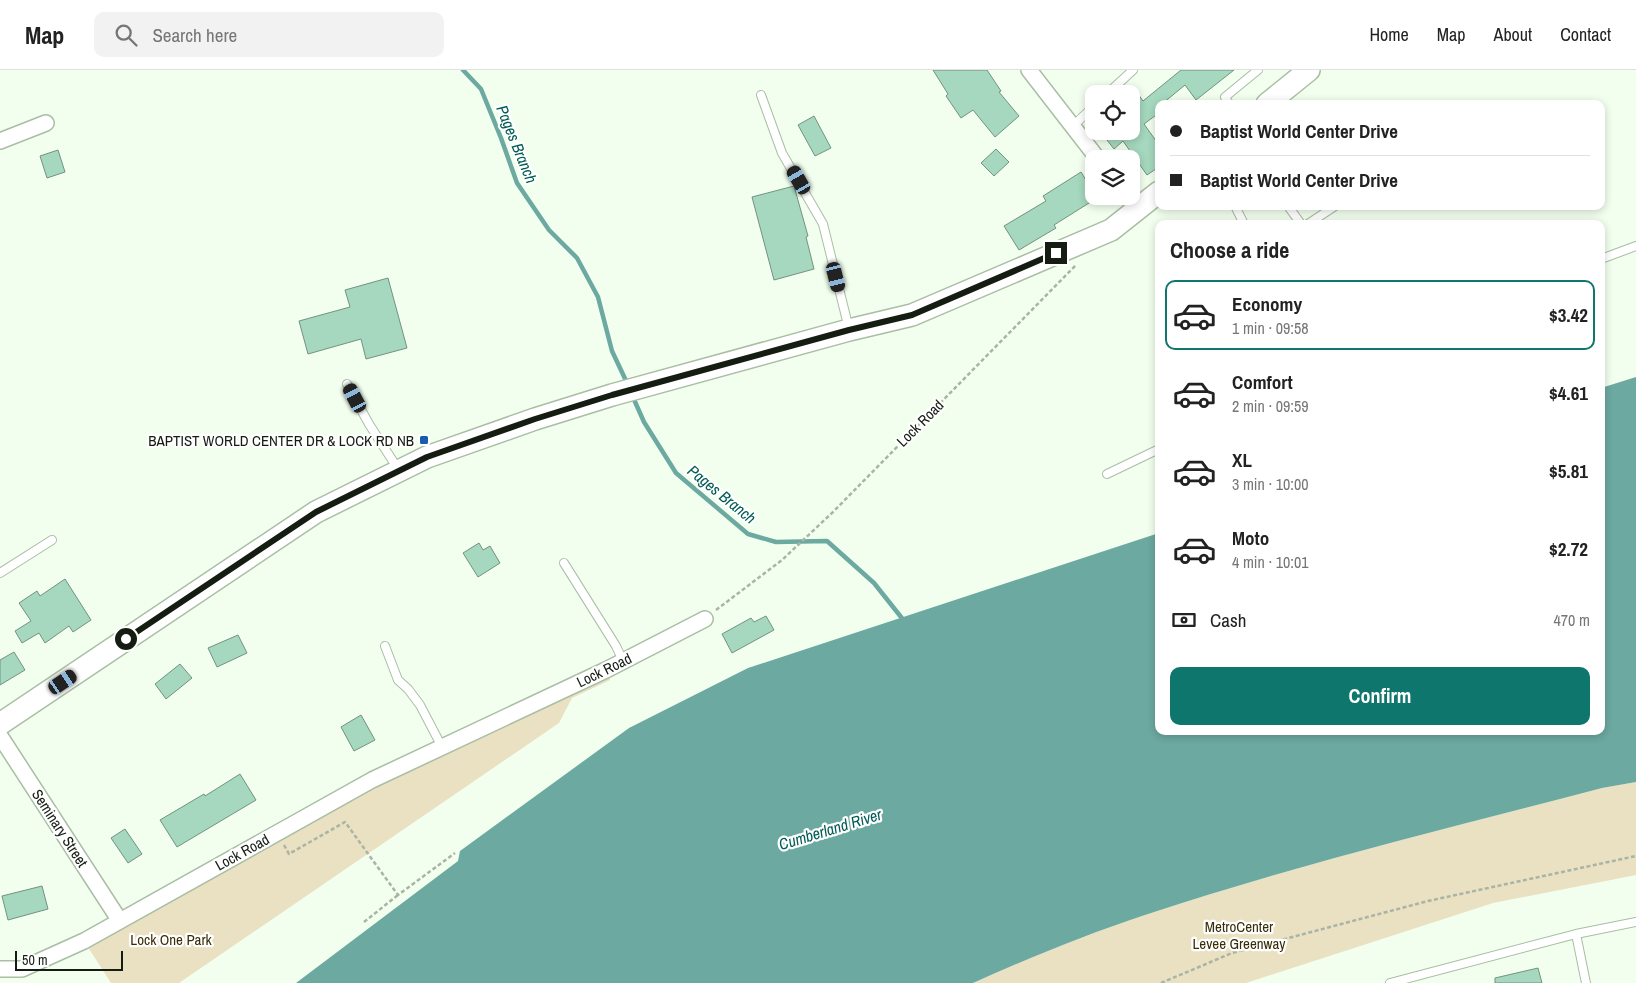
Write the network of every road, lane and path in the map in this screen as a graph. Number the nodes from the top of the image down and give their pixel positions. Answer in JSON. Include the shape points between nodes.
{"nodes":[{"id":1,"x":1029,"y":70,"type":"edge"},
{"id":2,"x":1133,"y":70,"type":"edge"},
{"id":3,"x":1258,"y":70,"type":"edge"},
{"id":4,"x":1309,"y":70,"type":"edge"},
{"id":5,"x":1117,"y":85,"type":"edge"},
{"id":6,"x":761,"y":95,"type":"dead end"},
{"id":7,"x":1227,"y":100,"type":"edge"},
{"id":8,"x":1273,"y":100,"type":"edge"},
{"id":9,"x":1085,"y":115,"type":"edge"},
{"id":10,"x":46,"y":123,"type":"dead end"},
{"id":11,"x":1073,"y":126,"type":"junction"},
{"id":12,"x":0,"y":141,"type":"edge"},
{"id":13,"x":1091,"y":150,"type":"edge"},
{"id":14,"x":1155,"y":194,"type":"edge"},
{"id":15,"x":1140,"y":200,"type":"edge"},
{"id":16,"x":1130,"y":205,"type":"edge"},
{"id":17,"x":1329,"y":210,"type":"edge"},
{"id":18,"x":1314,"y":220,"type":"edge"},
{"id":19,"x":1636,"y":246,"type":"edge"},
{"id":20,"x":1605,"y":258,"type":"edge"},
{"id":21,"x":1080,"y":260,"type":"dead end"},
{"id":22,"x":849,"y":330,"type":"junction"},
{"id":23,"x":348,"y":384,"type":"dead end"},
{"id":24,"x":1155,"y":451,"type":"edge"},
{"id":25,"x":399,"y":471,"type":"junction"},
{"id":26,"x":1108,"y":474,"type":"dead end"},
{"id":27,"x":52,"y":540,"type":"dead end"},
{"id":28,"x":564,"y":563,"type":"dead end"},
{"id":29,"x":0,"y":573,"type":"edge"},
{"id":30,"x":705,"y":619,"type":"joint"},
{"id":31,"x":385,"y":646,"type":"dead end"},
{"id":32,"x":623,"y":662,"type":"junction"},
{"id":33,"x":0,"y":724,"type":"edge"},
{"id":34,"x":0,"y":736,"type":"edge"},
{"id":35,"x":442,"y":747,"type":"junction"},
{"id":36,"x":276,"y":833,"type":"junction"},
{"id":37,"x":455,"y":853,"type":"dead end"},
{"id":38,"x":1636,"y":856,"type":"edge"},
{"id":39,"x":398,"y":896,"type":"junction"},
{"id":40,"x":120,"y":921,"type":"junction"},
{"id":41,"x":364,"y":922,"type":"dead end"},
{"id":42,"x":1636,"y":922,"type":"edge"},
{"id":43,"x":1576,"y":934,"type":"junction"},
{"id":44,"x":0,"y":969,"type":"edge"},
{"id":45,"x":1161,"y":983,"type":"edge"},
{"id":46,"x":1390,"y":983,"type":"edge"},
{"id":47,"x":1586,"y":983,"type":"edge"}],
"edges":[{"from":1,"to":11,"type":"street"},
{"from":2,"to":5,"type":"lane"},
{"from":3,"to":7,"type":"lane","via":[[1225,98]]},
{"from":4,"to":8,"type":"street"},
{"from":6,"to":22,"type":"lane","via":[[782,153],[824,224]]},
{"from":9,"to":11,"type":"lane"},
{"from":10,"to":12,"type":"street"},
{"from":11,"to":13,"type":"street"},
{"from":14,"to":15,"type":"street"},
{"from":16,"to":22,"type":"street","via":[[1110,230],[912,315]]},
{"from":17,"to":18,"type":"lane"},
{"from":19,"to":20,"type":"lane"},
{"from":21,"to":30,"type":"path","name":"Lock Road","via":[[782,560]]},
{"from":22,"to":25,"type":"street","via":[[535,419],[427,457]]},
{"from":23,"to":25,"type":"lane"},
{"from":24,"to":26,"type":"lane"},
{"from":25,"to":33,"type":"street","via":[[316,512]]},
{"from":27,"to":29,"type":"lane"},
{"from":28,"to":32,"type":"lane"},
{"from":30,"to":32,"type":"street","name":"Lock Road"},
{"from":31,"to":35,"type":"lane","via":[[398,680],[420,705]]},
{"from":32,"to":35,"type":"street","name":"Lock Road"},
{"from":34,"to":40,"type":"street","name":"Seminary Street"},
{"from":35,"to":36,"type":"street","name":"Lock Road","via":[[372,780]]},
{"from":36,"to":39,"type":"path","via":[[289,854],[345,822]]},
{"from":36,"to":40,"type":"street","name":"Lock Road"},
{"from":37,"to":39,"type":"path"},
{"from":38,"to":45,"type":"path","via":[[1428,902],[1232,953]]},
{"from":39,"to":41,"type":"path"},
{"from":40,"to":44,"type":"street","name":"Lock Road","via":[[22,969]]},
{"from":42,"to":43,"type":"lane"},
{"from":43,"to":46,"type":"lane"},
{"from":43,"to":47,"type":"lane"}]}
